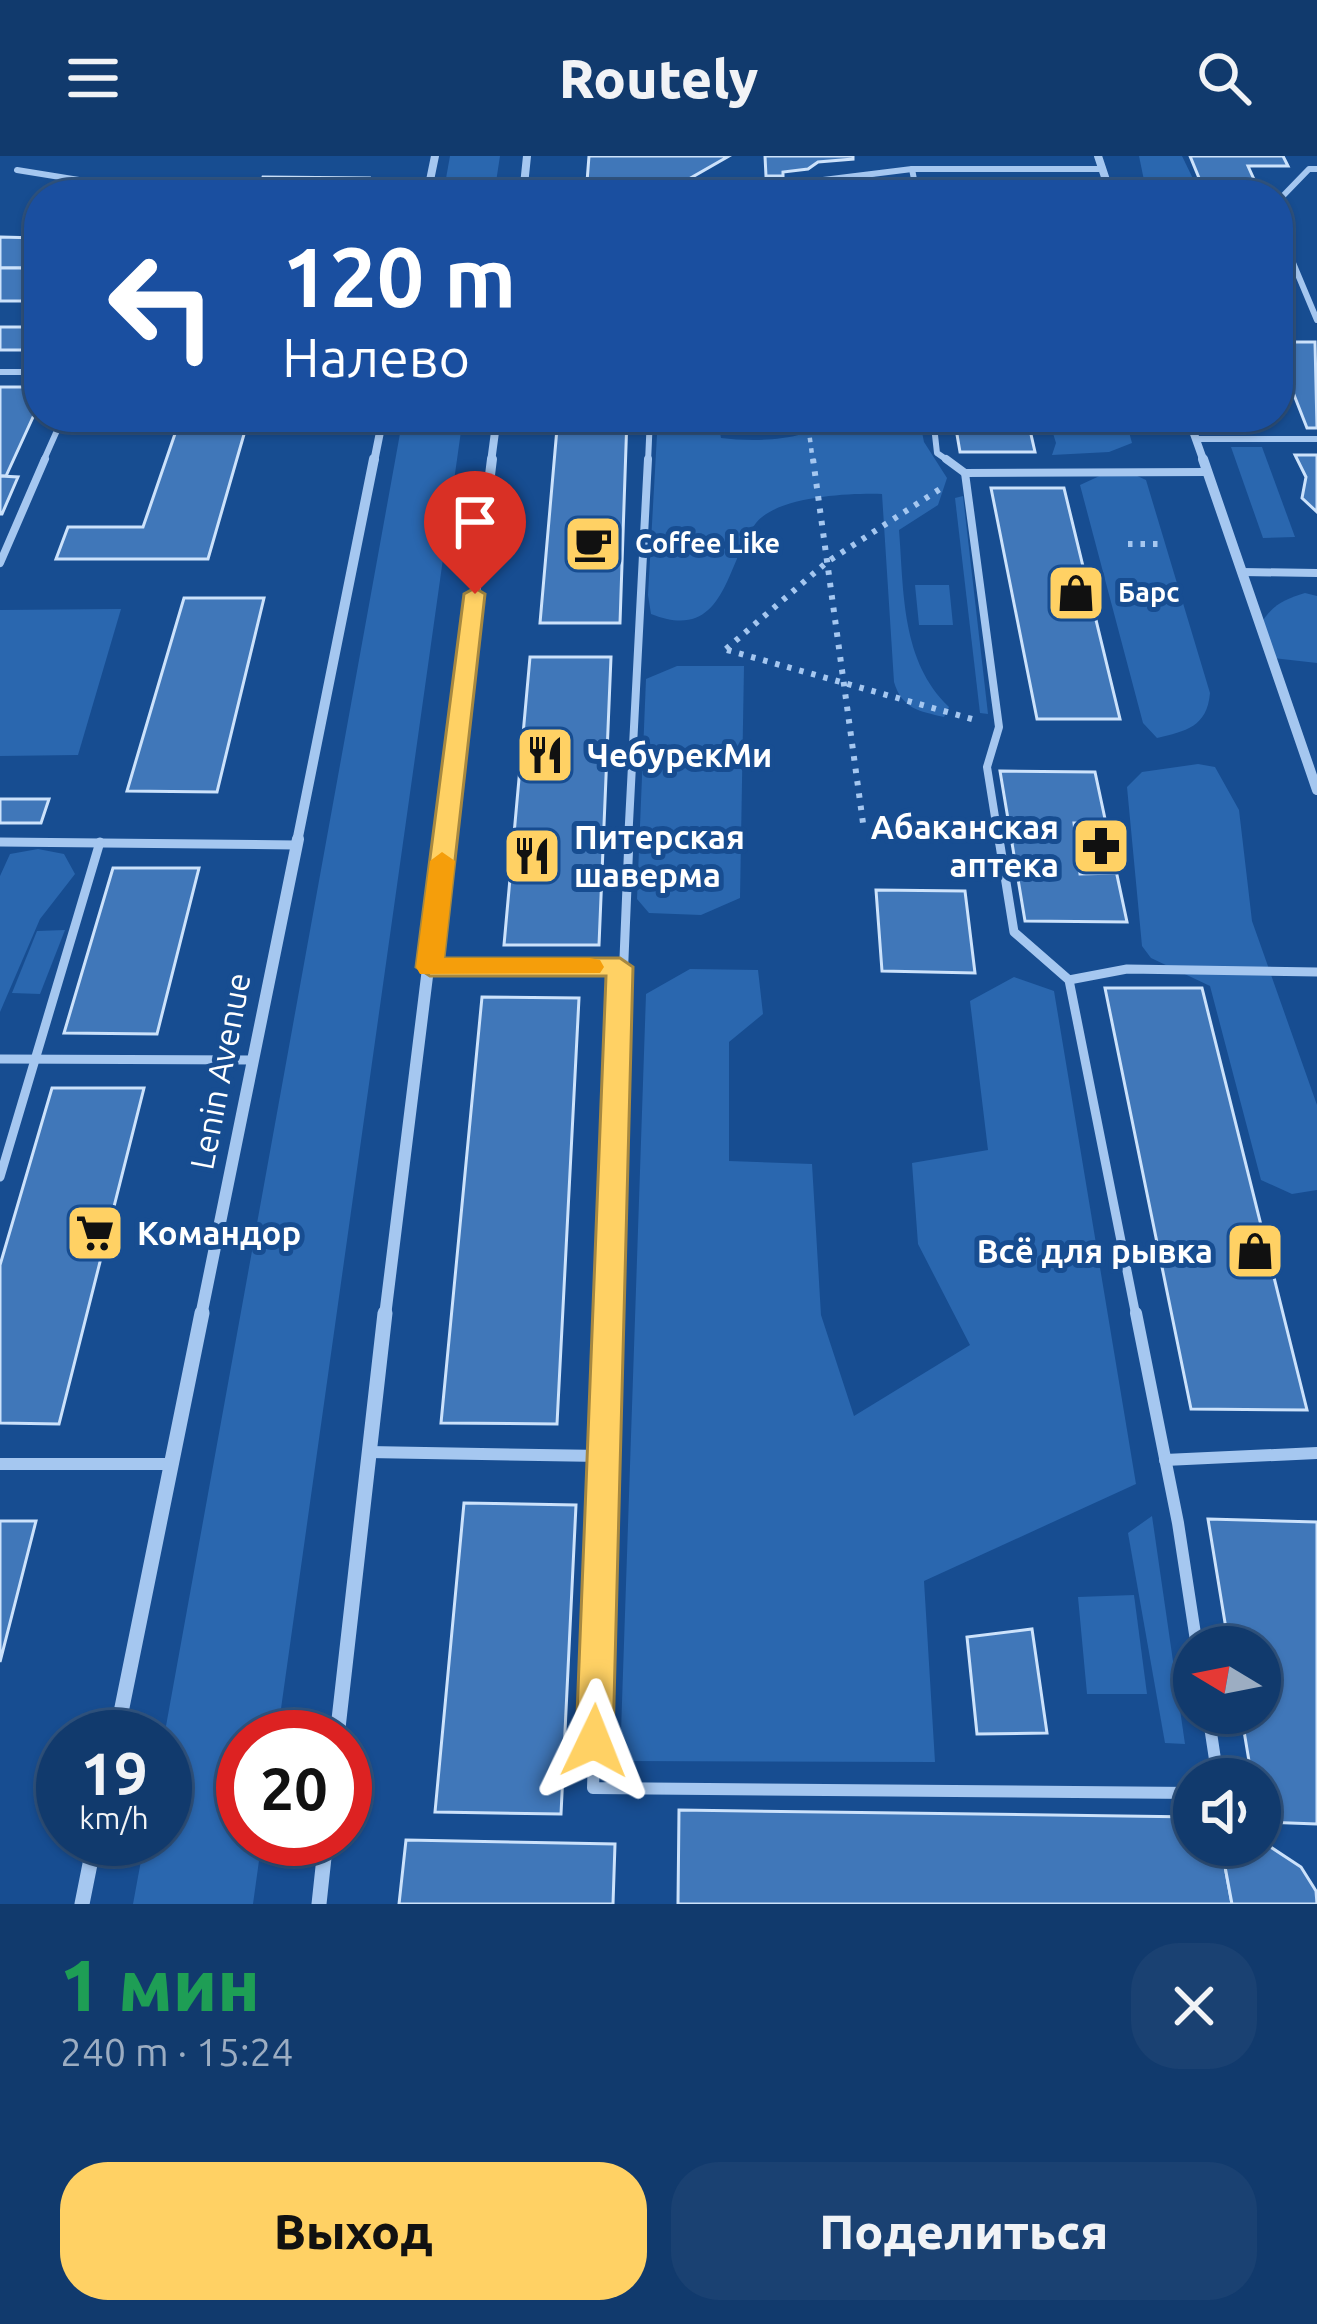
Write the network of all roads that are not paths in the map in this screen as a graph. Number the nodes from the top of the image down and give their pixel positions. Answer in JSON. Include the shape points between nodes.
{"nodes":[{"id":1,"x":1098,"y":156,"type":"edge"},
{"id":2,"x":912,"y":169,"type":"junction"},
{"id":3,"x":1102,"y":169,"type":"junction"},
{"id":4,"x":1317,"y":169,"type":"edge"},
{"id":5,"x":17,"y":170,"type":"dead end"},
{"id":6,"x":79,"y":180,"type":"edge"},
{"id":7,"x":823,"y":180,"type":"edge"},
{"id":8,"x":914,"y":180,"type":"edge"},
{"id":9,"x":1106,"y":180,"type":"edge"},
{"id":10,"x":1293,"y":186,"type":"edge"},
{"id":11,"x":1293,"y":262,"type":"edge"},
{"id":12,"x":1317,"y":320,"type":"edge"},
{"id":13,"x":57,"y":432,"type":"edge"},
{"id":14,"x":380,"y":432,"type":"edge"},
{"id":15,"x":494,"y":432,"type":"edge"},
{"id":16,"x":649,"y":432,"type":"edge"},
{"id":17,"x":935,"y":432,"type":"edge"},
{"id":18,"x":1193,"y":432,"type":"edge"},
{"id":19,"x":1196,"y":439,"type":"junction"},
{"id":20,"x":1317,"y":439,"type":"edge"},
{"id":21,"x":1208,"y":472,"type":"junction"},
{"id":22,"x":965,"y":473,"type":"junction"},
{"id":23,"x":0,"y":563,"type":"edge"},
{"id":24,"x":1242,"y":572,"type":"junction"},
{"id":25,"x":1317,"y":573,"type":"edge"},
{"id":26,"x":1303,"y":750,"type":"junction"},
{"id":27,"x":1317,"y":754,"type":"edge"},
{"id":28,"x":1317,"y":790,"type":"edge"},
{"id":29,"x":0,"y":842,"type":"edge"},
{"id":30,"x":100,"y":842,"type":"junction"},
{"id":31,"x":296,"y":844,"type":"junction"},
{"id":32,"x":430,"y":967,"type":"junction"},
{"id":33,"x":620,"y":967,"type":"junction"},
{"id":34,"x":1317,"y":972,"type":"edge"},
{"id":35,"x":1069,"y":980,"type":"junction"},
{"id":36,"x":0,"y":1059,"type":"edge"},
{"id":37,"x":36,"y":1059,"type":"junction"},
{"id":38,"x":253,"y":1060,"type":"junction"},
{"id":39,"x":0,"y":1177,"type":"edge"},
{"id":40,"x":368,"y":1452,"type":"junction"},
{"id":41,"x":1317,"y":1453,"type":"edge"},
{"id":42,"x":602,"y":1456,"type":"junction"},
{"id":43,"x":1166,"y":1460,"type":"junction"},
{"id":44,"x":0,"y":1464,"type":"edge"},
{"id":45,"x":171,"y":1464,"type":"junction"},
{"id":46,"x":1194,"y":1626,"type":"edge"},
{"id":47,"x":121,"y":1710,"type":"edge"},
{"id":48,"x":340,"y":1710,"type":"edge"},
{"id":49,"x":1173,"y":1792,"type":"edge"},
{"id":50,"x":90,"y":1866,"type":"edge"},
{"id":51,"x":323,"y":1866,"type":"edge"},
{"id":52,"x":82,"y":1904,"type":"edge"},
{"id":53,"x":319,"y":1904,"type":"edge"}],
"edges":[{"from":1,"to":3,"type":"street"},
{"from":2,"to":3,"type":"lane"},
{"from":2,"to":7,"type":"lane"},
{"from":2,"to":8,"type":"lane"},
{"from":3,"to":9,"type":"street"},
{"from":4,"to":10,"type":"lane"},
{"from":5,"to":6,"type":"lane"},
{"from":11,"to":12,"type":"lane"},
{"from":13,"to":23,"type":"lane"},
{"from":14,"to":31,"type":"street","name":"Lenin Avenue"},
{"from":15,"to":32,"type":"street"},
{"from":16,"to":33,"type":"lane"},
{"from":17,"to":22,"type":"lane","via":[[937,453]]},
{"from":18,"to":19,"type":"street"},
{"from":19,"to":20,"type":"lane"},
{"from":19,"to":21,"type":"street"},
{"from":21,"to":22,"type":"lane"},
{"from":21,"to":24,"type":"street"},
{"from":22,"to":35,"type":"lane","via":[[999,727],[987,767],[1014,932]]},
{"from":24,"to":25,"type":"lane"},
{"from":24,"to":26,"type":"street"},
{"from":26,"to":27,"type":"lane"},
{"from":26,"to":28,"type":"street"},
{"from":29,"to":30,"type":"lane"},
{"from":30,"to":31,"type":"lane"},
{"from":30,"to":37,"type":"lane"},
{"from":31,"to":38,"type":"street","name":"Lenin Avenue"},
{"from":32,"to":33,"type":"lane"},
{"from":32,"to":40,"type":"street"},
{"from":33,"to":42,"type":"lane"},
{"from":34,"to":35,"type":"lane","via":[[1127,969]]},
{"from":35,"to":43,"type":"lane"},
{"from":36,"to":37,"type":"lane"},
{"from":37,"to":38,"type":"lane"},
{"from":37,"to":39,"type":"lane"},
{"from":38,"to":45,"type":"street","name":"Lenin Avenue"},
{"from":40,"to":42,"type":"lane"},
{"from":40,"to":48,"type":"street"},
{"from":41,"to":43,"type":"lane"},
{"from":42,"to":49,"type":"lane","via":[[593,1789]]},
{"from":43,"to":46,"type":"lane"},
{"from":44,"to":45,"type":"lane"},
{"from":45,"to":47,"type":"street","name":"Lenin Avenue"},
{"from":50,"to":52,"type":"street"},
{"from":51,"to":53,"type":"street"}]}
